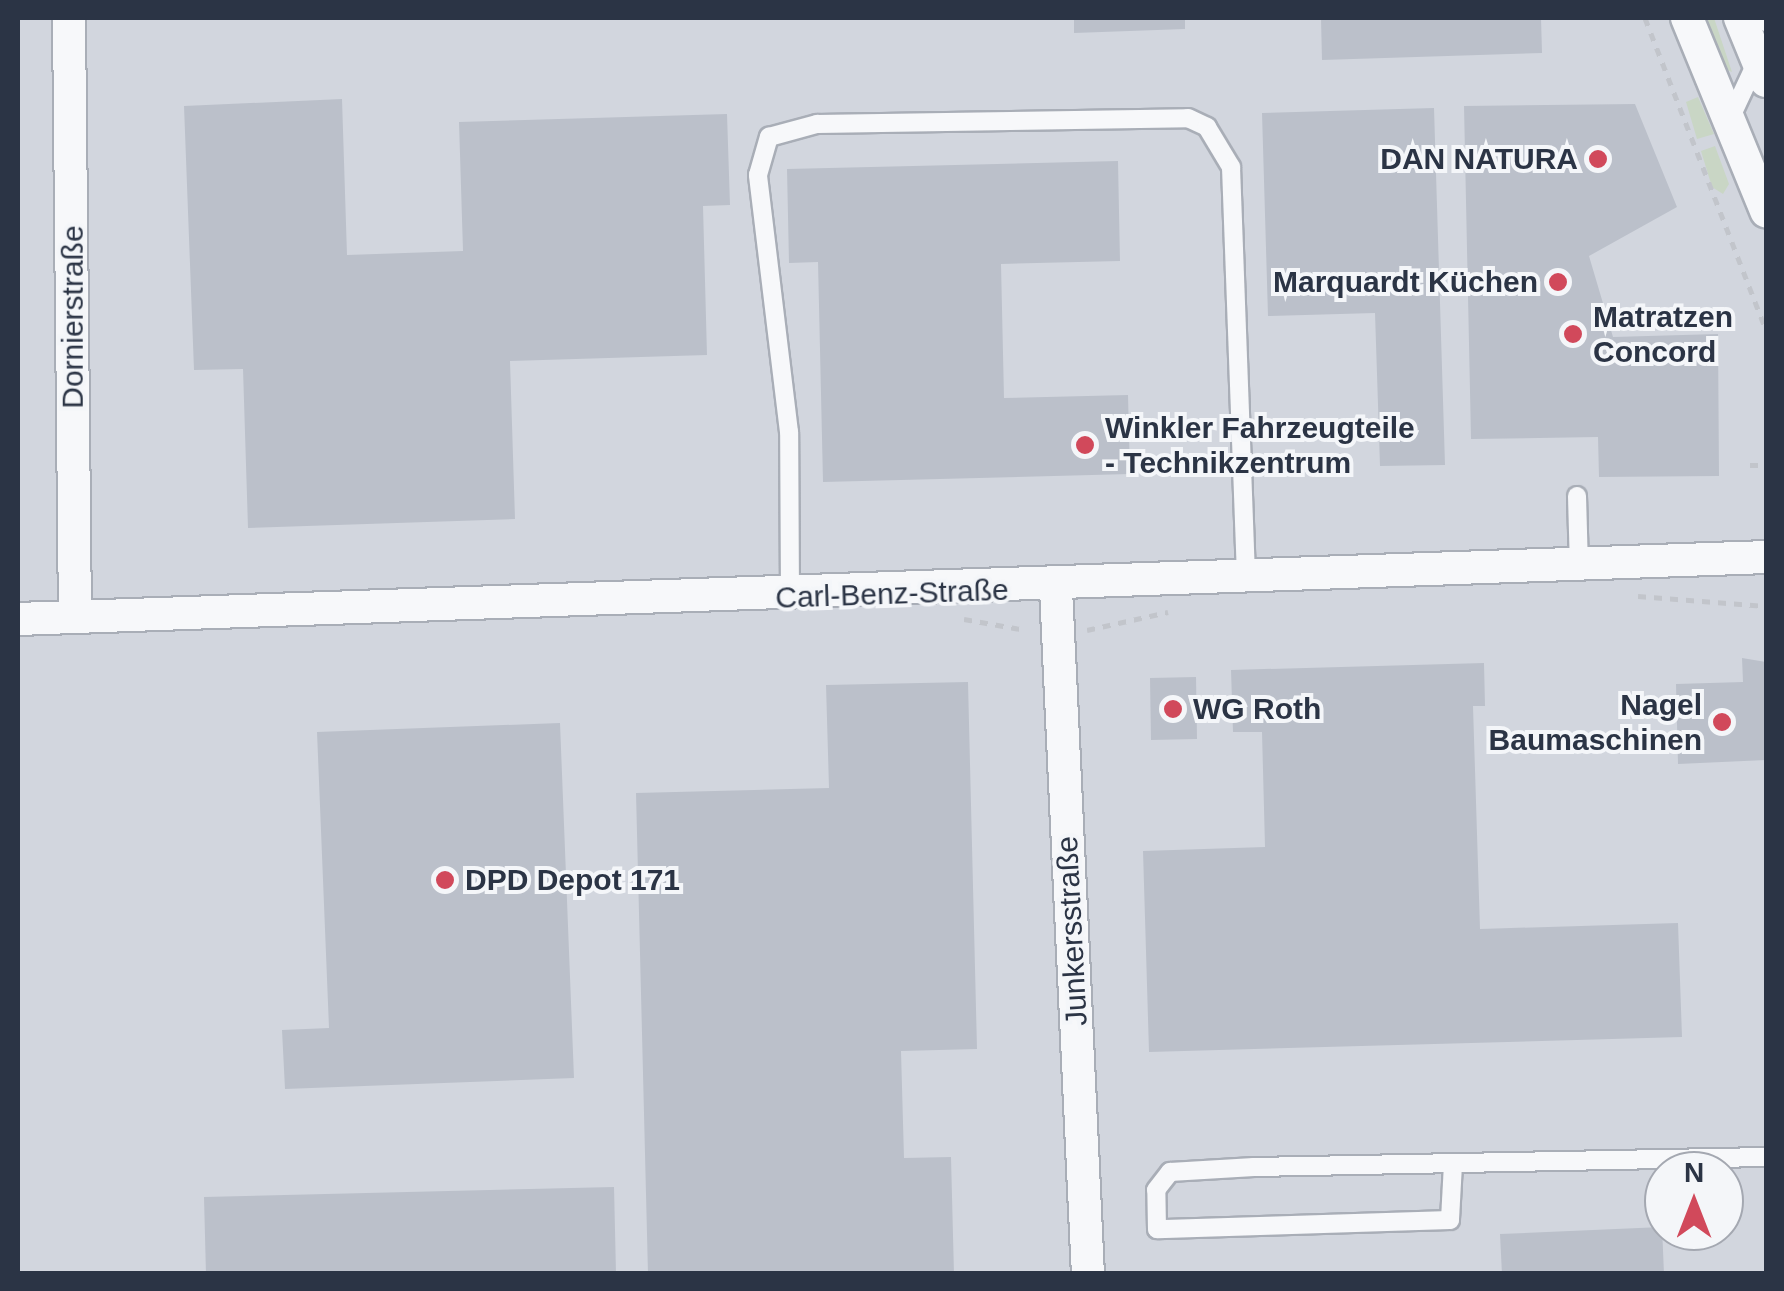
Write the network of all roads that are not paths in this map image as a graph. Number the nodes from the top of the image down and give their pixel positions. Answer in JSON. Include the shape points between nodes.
{"nodes":[{"id":1,"x":68,"y":18,"type":"edge"},
{"id":2,"x":1687,"y":18,"type":"edge"},
{"id":3,"x":1740,"y":18,"type":"edge"},
{"id":4,"x":1759,"y":18,"type":"edge"},
{"id":5,"x":1766,"y":22,"type":"edge"},
{"id":6,"x":1763,"y":63,"type":"edge"},
{"id":7,"x":1729,"y":122,"type":"junction"},
{"id":8,"x":1766,"y":210,"type":"edge"},
{"id":9,"x":1577,"y":496,"type":"dead end"},
{"id":10,"x":1766,"y":556,"type":"edge"},
{"id":11,"x":1578,"y":569,"type":"junction"},
{"id":12,"x":1246,"y":582,"type":"junction"},
{"id":13,"x":1056,"y":589,"type":"junction"},
{"id":14,"x":790,"y":597,"type":"junction"},
{"id":15,"x":74,"y":617,"type":"junction"},
{"id":16,"x":18,"y":619,"type":"edge"},
{"id":17,"x":1766,"y":1158,"type":"edge"},
{"id":18,"x":1453,"y":1164,"type":"junction"},
{"id":19,"x":1088,"y":1274,"type":"edge"}],
"edges":[{"from":1,"to":15,"type":"street","name":"Dornierstraße"},
{"from":2,"to":7,"type":"street"},
{"from":3,"to":6,"type":"street"},
{"from":4,"to":5,"type":"lane"},
{"from":6,"to":7,"type":"lane"},
{"from":7,"to":8,"type":"street"},
{"from":9,"to":11,"type":"lane"},
{"from":10,"to":11,"type":"street","name":"Carl-Benz-Straße"},
{"from":11,"to":12,"type":"street","name":"Carl-Benz-Straße"},
{"from":12,"to":13,"type":"street","name":"Carl-Benz-Straße"},
{"from":12,"to":14,"type":"lane","via":[[1231,167],[1207,127],[1188,118],[817,124],[768,137],[758,175],[789,432]]},
{"from":13,"to":14,"type":"street","name":"Carl-Benz-Straße"},
{"from":13,"to":19,"type":"street","name":"Junkersstraße"},
{"from":14,"to":15,"type":"street","name":"Carl-Benz-Straße"},
{"from":15,"to":16,"type":"street","name":"Carl-Benz-Straße"},
{"from":17,"to":18,"type":"lane"},
{"from":18,"to":18,"type":"lane","via":[[1170,1172],[1156,1190],[1157,1229],[1450,1220]]}]}
